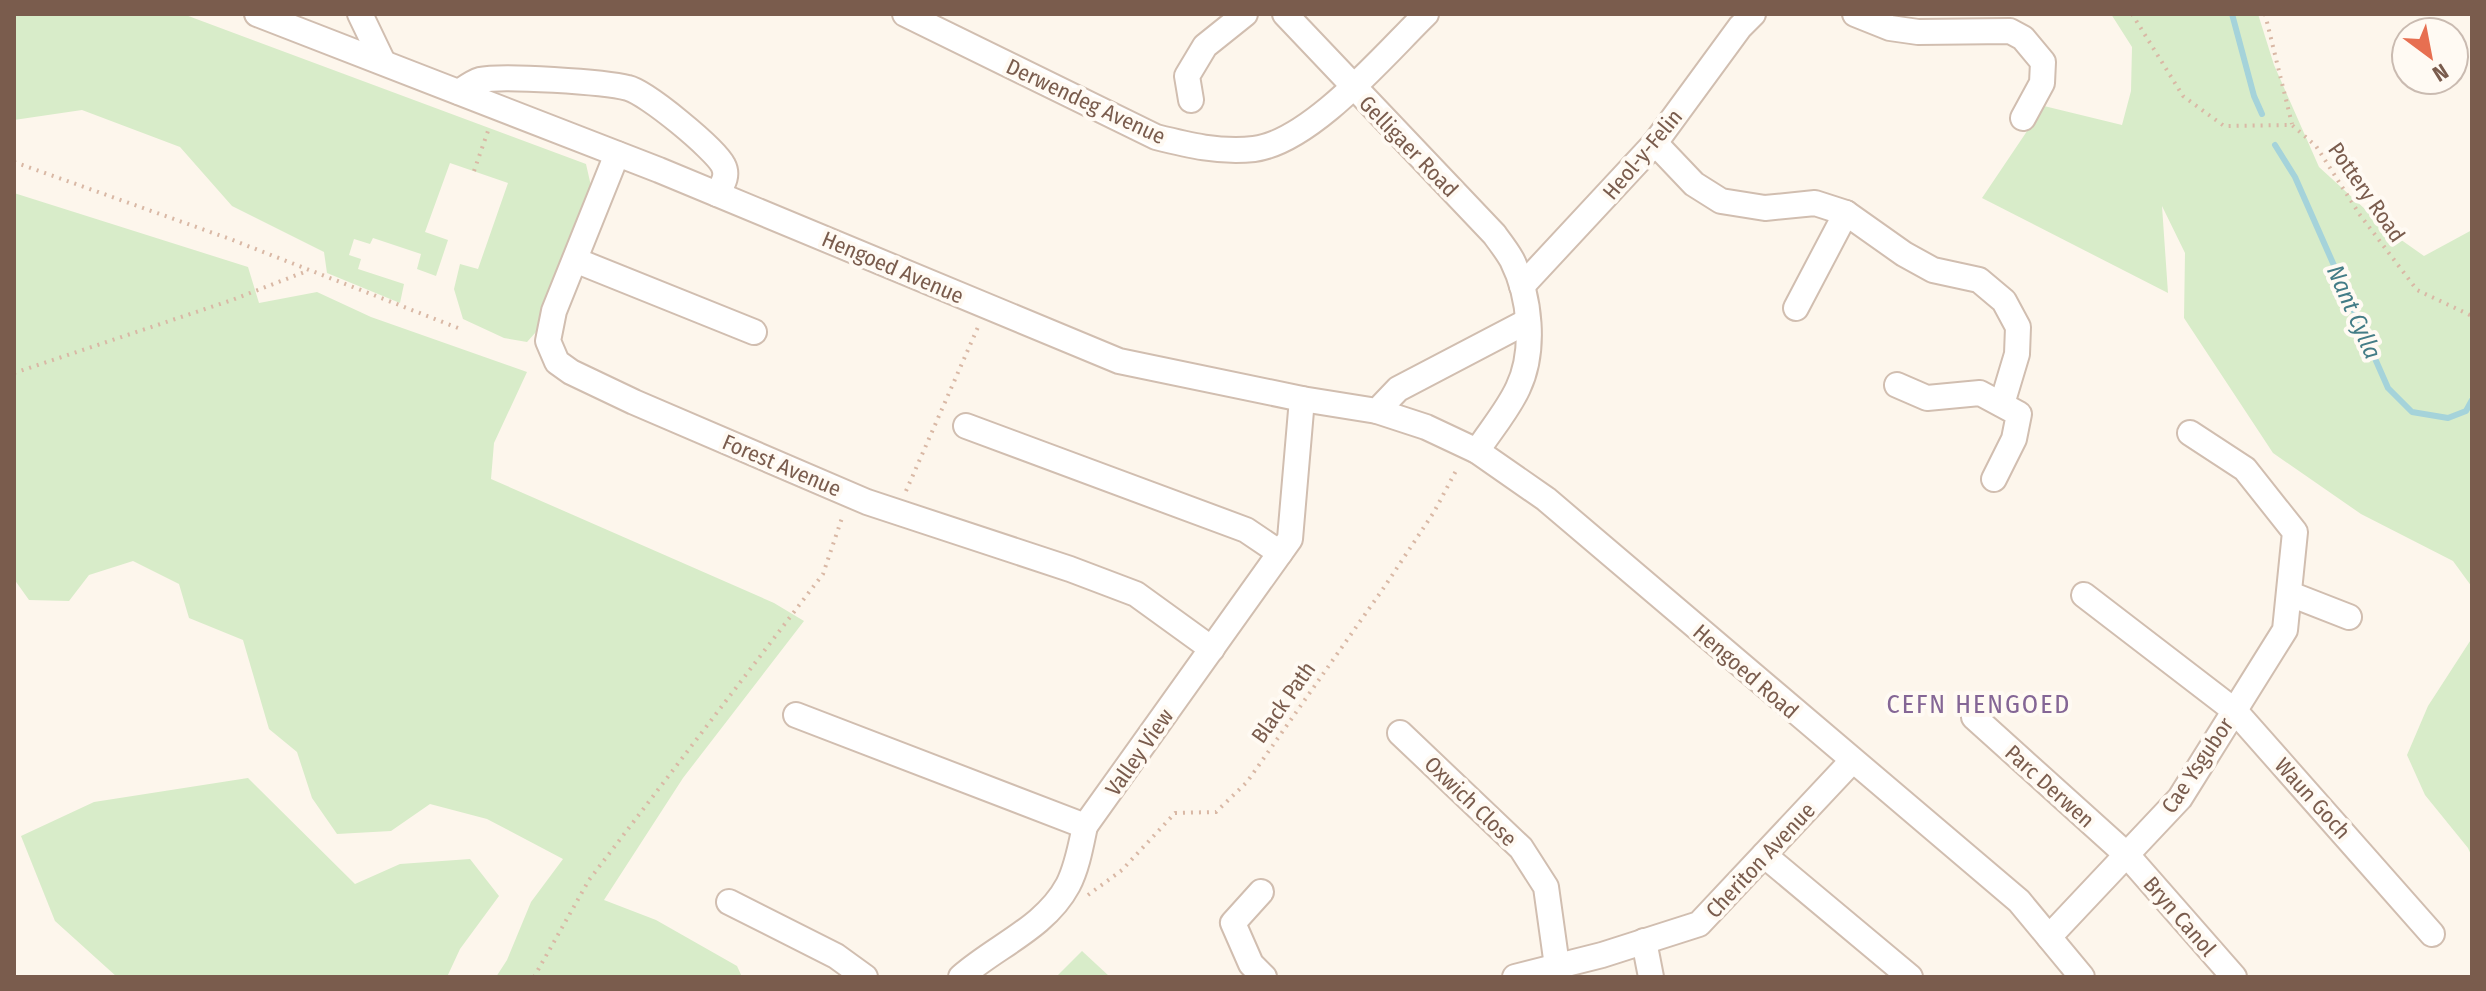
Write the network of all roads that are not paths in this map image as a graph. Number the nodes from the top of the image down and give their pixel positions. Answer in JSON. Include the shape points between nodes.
{"nodes":[{"id":1,"x":257,"y":14,"type":"edge"},
{"id":2,"x":360,"y":14,"type":"edge"},
{"id":3,"x":905,"y":14,"type":"edge"},
{"id":4,"x":1245,"y":14,"type":"edge"},
{"id":5,"x":1285,"y":14,"type":"edge"},
{"id":6,"x":1426,"y":14,"type":"edge"},
{"id":7,"x":1753,"y":14,"type":"edge"},
{"id":8,"x":1855,"y":14,"type":"edge"},
{"id":9,"x":383,"y":62,"type":"junction"},
{"id":10,"x":1352,"y":87,"type":"junction"},
{"id":11,"x":459,"y":92,"type":"junction"},
{"id":12,"x":1191,"y":100,"type":"dead end"},
{"id":13,"x":2023,"y":118,"type":"dead end"},
{"id":14,"x":1655,"y":143,"type":"junction"},
{"id":15,"x":617,"y":154,"type":"junction"},
{"id":16,"x":717,"y":194,"type":"junction"},
{"id":17,"x":1846,"y":213,"type":"junction"},
{"id":18,"x":575,"y":260,"type":"junction"},
{"id":19,"x":1522,"y":286,"type":"junction"},
{"id":20,"x":1796,"y":308,"type":"dead end"},
{"id":21,"x":1528,"y":321,"type":"junction"},
{"id":22,"x":754,"y":332,"type":"dead end"},
{"id":23,"x":1897,"y":385,"type":"dead end"},
{"id":24,"x":1302,"y":399,"type":"junction"},
{"id":25,"x":2011,"y":409,"type":"junction"},
{"id":26,"x":1377,"y":411,"type":"junction"},
{"id":27,"x":966,"y":426,"type":"dead end"},
{"id":28,"x":2190,"y":433,"type":"dead end"},
{"id":29,"x":1474,"y":450,"type":"junction"},
{"id":30,"x":1994,"y":479,"type":"dead end"},
{"id":31,"x":1280,"y":553,"type":"junction"},
{"id":32,"x":2290,"y":594,"type":"junction"},
{"id":33,"x":2084,"y":595,"type":"dead end"},
{"id":34,"x":2349,"y":617,"type":"dead end"},
{"id":35,"x":1212,"y":649,"type":"junction"},
{"id":36,"x":2235,"y":711,"type":"junction"},
{"id":37,"x":796,"y":715,"type":"dead end"},
{"id":38,"x":1974,"y":717,"type":"dead end"},
{"id":39,"x":1400,"y":733,"type":"dead end"},
{"id":40,"x":1852,"y":761,"type":"junction"},
{"id":41,"x":1085,"y":826,"type":"junction"},
{"id":42,"x":1764,"y":855,"type":"junction"},
{"id":43,"x":2127,"y":855,"type":"junction"},
{"id":44,"x":1261,"y":892,"type":"dead end"},
{"id":45,"x":729,"y":902,"type":"dead end"},
{"id":46,"x":2432,"y":934,"type":"dead end"},
{"id":47,"x":2049,"y":937,"type":"junction"},
{"id":48,"x":1644,"y":941,"type":"junction"},
{"id":49,"x":1557,"y":966,"type":"junction"},
{"id":50,"x":865,"y":977,"type":"edge"},
{"id":51,"x":961,"y":977,"type":"edge"},
{"id":52,"x":1264,"y":977,"type":"edge"},
{"id":53,"x":1515,"y":977,"type":"edge"},
{"id":54,"x":1651,"y":977,"type":"edge"},
{"id":55,"x":1910,"y":977,"type":"edge"},
{"id":56,"x":2082,"y":977,"type":"edge"},
{"id":57,"x":2234,"y":977,"type":"edge"}],
"edges":[{"from":1,"to":9,"type":"street","name":"Hengoed Avenue"},
{"from":2,"to":9,"type":"street"},
{"from":3,"to":10,"type":"street","name":"Derwendeg Avenue","via":[[1156,137],[1194,147],[1256,149],[1282,142]]},
{"from":4,"to":12,"type":"street","via":[[1205,46],[1187,76]]},
{"from":5,"to":10,"type":"street","name":"Gelligaer Road"},
{"from":6,"to":10,"type":"street","name":"Derwendeg Avenue"},
{"from":7,"to":14,"type":"street","name":"Heol-y-Felin"},
{"from":8,"to":13,"type":"street","via":[[1890,28],[2010,31],[2023,38],[2043,62],[2042,83]]},
{"from":9,"to":11,"type":"street","name":"Hengoed Avenue"},
{"from":10,"to":19,"type":"street","name":"Gelligaer Road","via":[[1494,234]]},
{"from":11,"to":15,"type":"street","name":"Hengoed Avenue"},
{"from":11,"to":16,"type":"street","via":[[480,80],[512,79],[631,88],[658,105],[723,165],[726,177]]},
{"from":14,"to":17,"type":"street","via":[[1694,184],[1721,201],[1765,208],[1815,203]]},
{"from":14,"to":19,"type":"street","name":"Heol-y-Felin"},
{"from":15,"to":16,"type":"street","name":"Hengoed Avenue"},
{"from":15,"to":18,"type":"street","name":"Forest Avenue"},
{"from":16,"to":24,"type":"street","name":"Hengoed Avenue","via":[[1119,361]]},
{"from":17,"to":20,"type":"street"},
{"from":17,"to":25,"type":"street","via":[[1904,254],[1933,270],[1979,280],[2004,301],[2018,327]]},
{"from":18,"to":22,"type":"street"},
{"from":18,"to":35,"type":"street","name":"Forest Avenue","via":[[548,341],[557,362],[571,372],[849,493],[1136,594]]},
{"from":19,"to":21,"type":"street","name":"Gelligaer Road"},
{"from":21,"to":26,"type":"street","via":[[1398,389]]},
{"from":21,"to":29,"type":"street","name":"Gelligaer Road","via":[[1519,387]]},
{"from":23,"to":25,"type":"street","via":[[1927,398],[1980,393]]},
{"from":24,"to":26,"type":"street","name":"Hengoed Avenue"},
{"from":24,"to":31,"type":"street","name":"Valley View","via":[[1290,539]]},
{"from":25,"to":30,"type":"street","via":[[2014,439]]},
{"from":26,"to":29,"type":"street","name":"Hengoed Road"},
{"from":27,"to":31,"type":"street","via":[[1246,530]]},
{"from":28,"to":32,"type":"street","name":"Cae Ysgubor","via":[[2245,469],[2295,532]]},
{"from":29,"to":40,"type":"street","name":"Hengoed Road","via":[[1546,499]]},
{"from":31,"to":35,"type":"street","name":"Valley View"},
{"from":32,"to":34,"type":"street"},
{"from":32,"to":36,"type":"street","name":"Cae Ysgubor","via":[[2285,630]]},
{"from":33,"to":36,"type":"street","name":"Waun Goch"},
{"from":35,"to":41,"type":"street","name":"Valley View"},
{"from":36,"to":43,"type":"street","name":"Cae Ysgubor","via":[[2180,798]]},
{"from":36,"to":46,"type":"street","name":"Waun Goch"},
{"from":37,"to":41,"type":"street"},
{"from":38,"to":43,"type":"street","name":"Parc Derwen"},
{"from":39,"to":49,"type":"street","name":"Oxwich Close","via":[[1521,848],[1546,887]]},
{"from":40,"to":42,"type":"street","name":"Cheriton Avenue"},
{"from":40,"to":47,"type":"street","name":"Hengoed Road","via":[[2019,901]]},
{"from":41,"to":51,"type":"street","name":"Valley View","via":[[1068,885],[1049,910]]},
{"from":42,"to":48,"type":"street","name":"Cheriton Avenue","via":[[1699,924]]},
{"from":42,"to":55,"type":"street"},
{"from":43,"to":47,"type":"street","name":"Cae Ysgubor"},
{"from":43,"to":57,"type":"street","name":"Bryn Canol"},
{"from":44,"to":52,"type":"street","via":[[1233,923],[1251,964]]},
{"from":45,"to":50,"type":"street","via":[[836,956]]},
{"from":47,"to":56,"type":"street","name":"Hengoed Road"},
{"from":48,"to":49,"type":"street","name":"Cheriton Avenue"},
{"from":48,"to":54,"type":"street"},
{"from":49,"to":53,"type":"street","name":"Cheriton Avenue"}]}
